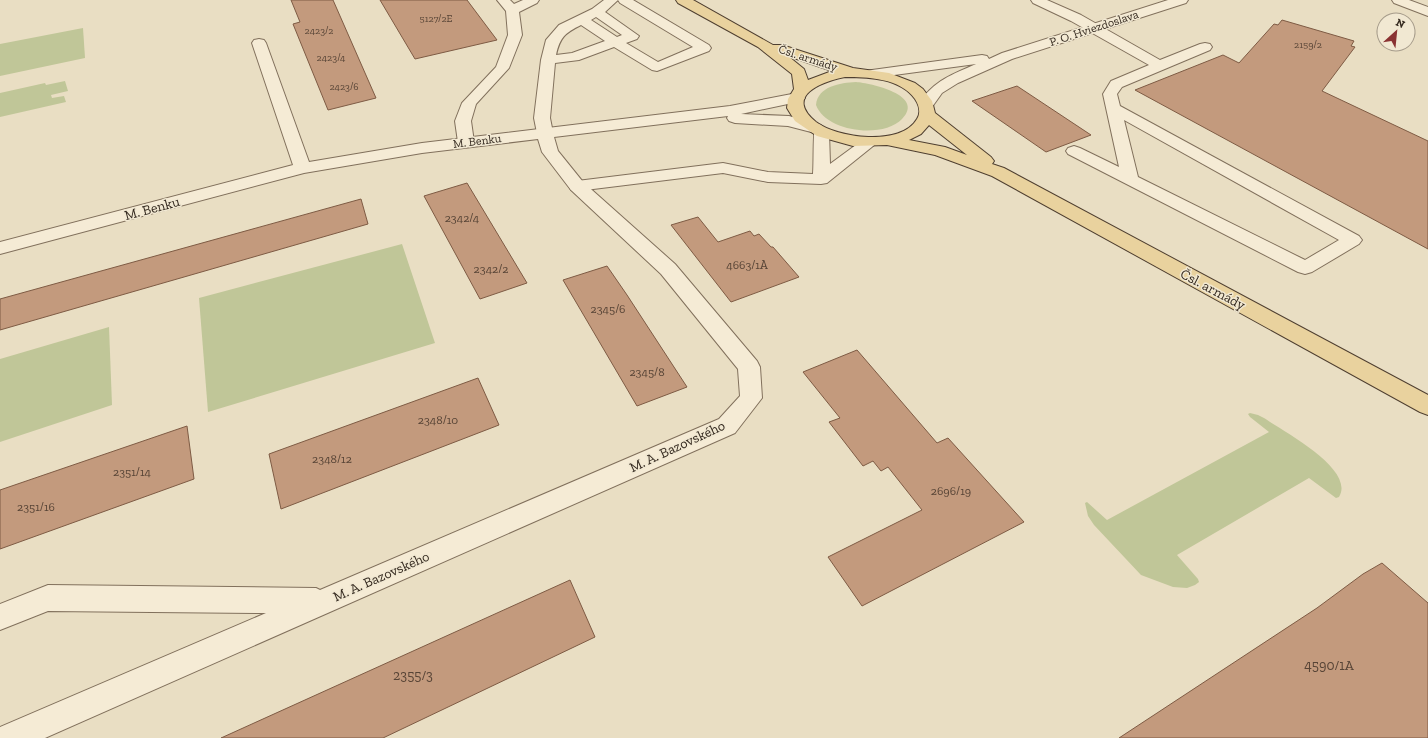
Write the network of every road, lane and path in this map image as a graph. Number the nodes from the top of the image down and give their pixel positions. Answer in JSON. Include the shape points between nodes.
{"nodes":[{"id":1,"x":533,"y":0,"type":"edge"},
{"id":2,"x":624,"y":0,"type":"edge"},
{"id":3,"x":683,"y":0,"type":"edge"},
{"id":4,"x":1037,"y":0,"type":"edge"},
{"id":5,"x":1181,"y":0,"type":"edge"},
{"id":6,"x":1398,"y":0,"type":"edge"},
{"id":7,"x":611,"y":2,"type":"edge"},
{"id":8,"x":508,"y":5,"type":"edge"},
{"id":9,"x":597,"y":12,"type":"junction"},
{"id":10,"x":1428,"y":12,"type":"edge"},
{"id":11,"x":583,"y":20,"type":"junction"},
{"id":12,"x":1092,"y":28,"type":"junction"},
{"id":13,"x":632,"y":36,"type":"junction"},
{"id":14,"x":615,"y":42,"type":"junction"},
{"id":15,"x":259,"y":43,"type":"dead end"},
{"id":16,"x":763,"y":44,"type":"junction"},
{"id":17,"x":1205,"y":47,"type":"dead end"},
{"id":18,"x":1007,"y":56,"type":"junction"},
{"id":19,"x":548,"y":60,"type":"junction"},
{"id":20,"x":1160,"y":66,"type":"junction"},
{"id":21,"x":853,"y":73,"type":"junction"},
{"id":22,"x":872,"y":74,"type":"junction"},
{"id":23,"x":799,"y":94,"type":"junction"},
{"id":24,"x":1113,"y":108,"type":"junction"},
{"id":25,"x":926,"y":110,"type":"junction"},
{"id":26,"x":652,"y":121,"type":"junction"},
{"id":27,"x":818,"y":130,"type":"junction"},
{"id":28,"x":545,"y":133,"type":"junction"},
{"id":29,"x":878,"y":141,"type":"junction"},
{"id":30,"x":466,"y":142,"type":"junction"},
{"id":31,"x":1074,"y":151,"type":"dead end"},
{"id":32,"x":303,"y":168,"type":"junction"},
{"id":33,"x":998,"y":172,"type":"junction"},
{"id":34,"x":1130,"y":178,"type":"junction"},
{"id":35,"x":821,"y":179,"type":"junction"},
{"id":36,"x":577,"y":186,"type":"junction"},
{"id":37,"x":0,"y":248,"type":"edge"},
{"id":38,"x":1428,"y":406,"type":"edge"},
{"id":39,"x":323,"y":601,"type":"junction"},
{"id":40,"x":0,"y":617,"type":"edge"},
{"id":41,"x":10,"y":738,"type":"edge"}],
"edges":[{"from":1,"to":8,"type":"lane"},
{"from":2,"to":14,"type":"lane","via":[[704,48],[657,67]]},
{"from":3,"to":16,"type":"main road","name":"Čsl. armády"},
{"from":4,"to":12,"type":"lane"},
{"from":5,"to":12,"type":"street","name":"P. O. Hviezdoslava"},
{"from":6,"to":10,"type":"lane"},
{"from":7,"to":9,"type":"lane"},
{"from":7,"to":13,"type":"lane","via":[[652,28]]},
{"from":8,"to":30,"type":"lane","via":[[515,35],[502,68],[469,103],[463,121]]},
{"from":9,"to":11,"type":"lane"},
{"from":9,"to":13,"type":"lane"},
{"from":11,"to":14,"type":"lane"},
{"from":11,"to":19,"type":"lane","via":[[564,28],[553,40]]},
{"from":12,"to":18,"type":"street","name":"P. O. Hviezdoslava"},
{"from":12,"to":20,"type":"lane"},
{"from":13,"to":14,"type":"lane"},
{"from":14,"to":19,"type":"lane","via":[[574,57]]},
{"from":15,"to":32,"type":"street"},
{"from":16,"to":21,"type":"main road","name":"Čsl. armády"},
{"from":16,"to":23,"type":"main road","name":"Čsl. armády","via":[[799,72]]},
{"from":17,"to":20,"type":"lane"},
{"from":18,"to":22,"type":"street","name":"P. O. Hviezdoslava"},
{"from":18,"to":25,"type":"street","name":"P. O. Hviezdoslava","via":[[953,80],[937,90]]},
{"from":19,"to":28,"type":"lane","via":[[542,118]]},
{"from":20,"to":24,"type":"lane","via":[[1116,84],[1110,94]]},
{"from":21,"to":22,"type":"main road"},
{"from":21,"to":23,"type":"main road","via":[[823,77],[811,82]]},
{"from":22,"to":25,"type":"main road","via":[[906,85],[918,94]]},
{"from":23,"to":26,"type":"street","name":"M. Benku","via":[[730,111]]},
{"from":23,"to":27,"type":"main road","name":"Čsl. armády","via":[[799,114]]},
{"from":24,"to":34,"type":"lane"},
{"from":24,"to":34,"type":"lane","via":[[1353,240],[1304,268]]},
{"from":25,"to":29,"type":"main road","via":[[920,126],[914,131]]},
{"from":25,"to":33,"type":"main road"},
{"from":26,"to":27,"type":"street","name":"M. Benku","via":[[735,118],[788,121]]},
{"from":26,"to":28,"type":"street","name":"M. Benku"},
{"from":27,"to":29,"type":"main road","via":[[844,139]]},
{"from":27,"to":35,"type":"lane","via":[[823,156]]},
{"from":28,"to":30,"type":"street","name":"M. Benku"},
{"from":28,"to":36,"type":"street","name":"M. A. Bazovského","via":[[550,152]]},
{"from":29,"to":33,"type":"main road","via":[[939,151]]},
{"from":29,"to":35,"type":"lane"},
{"from":30,"to":32,"type":"street","name":"M. Benku"},
{"from":31,"to":34,"type":"lane"},
{"from":32,"to":37,"type":"street","name":"M. Benku"},
{"from":33,"to":38,"type":"main road","name":"Čsl. armády"},
{"from":35,"to":36,"type":"lane","via":[[768,177],[723,168]]},
{"from":36,"to":39,"type":"street","name":"M. A. Bazovského","via":[[668,269],[749,367],[751,398],[727,426]]},
{"from":39,"to":40,"type":"street","name":"M. A. Bazovského","via":[[48,598]]},
{"from":39,"to":41,"type":"street","name":"M. A. Bazovského"}]}
